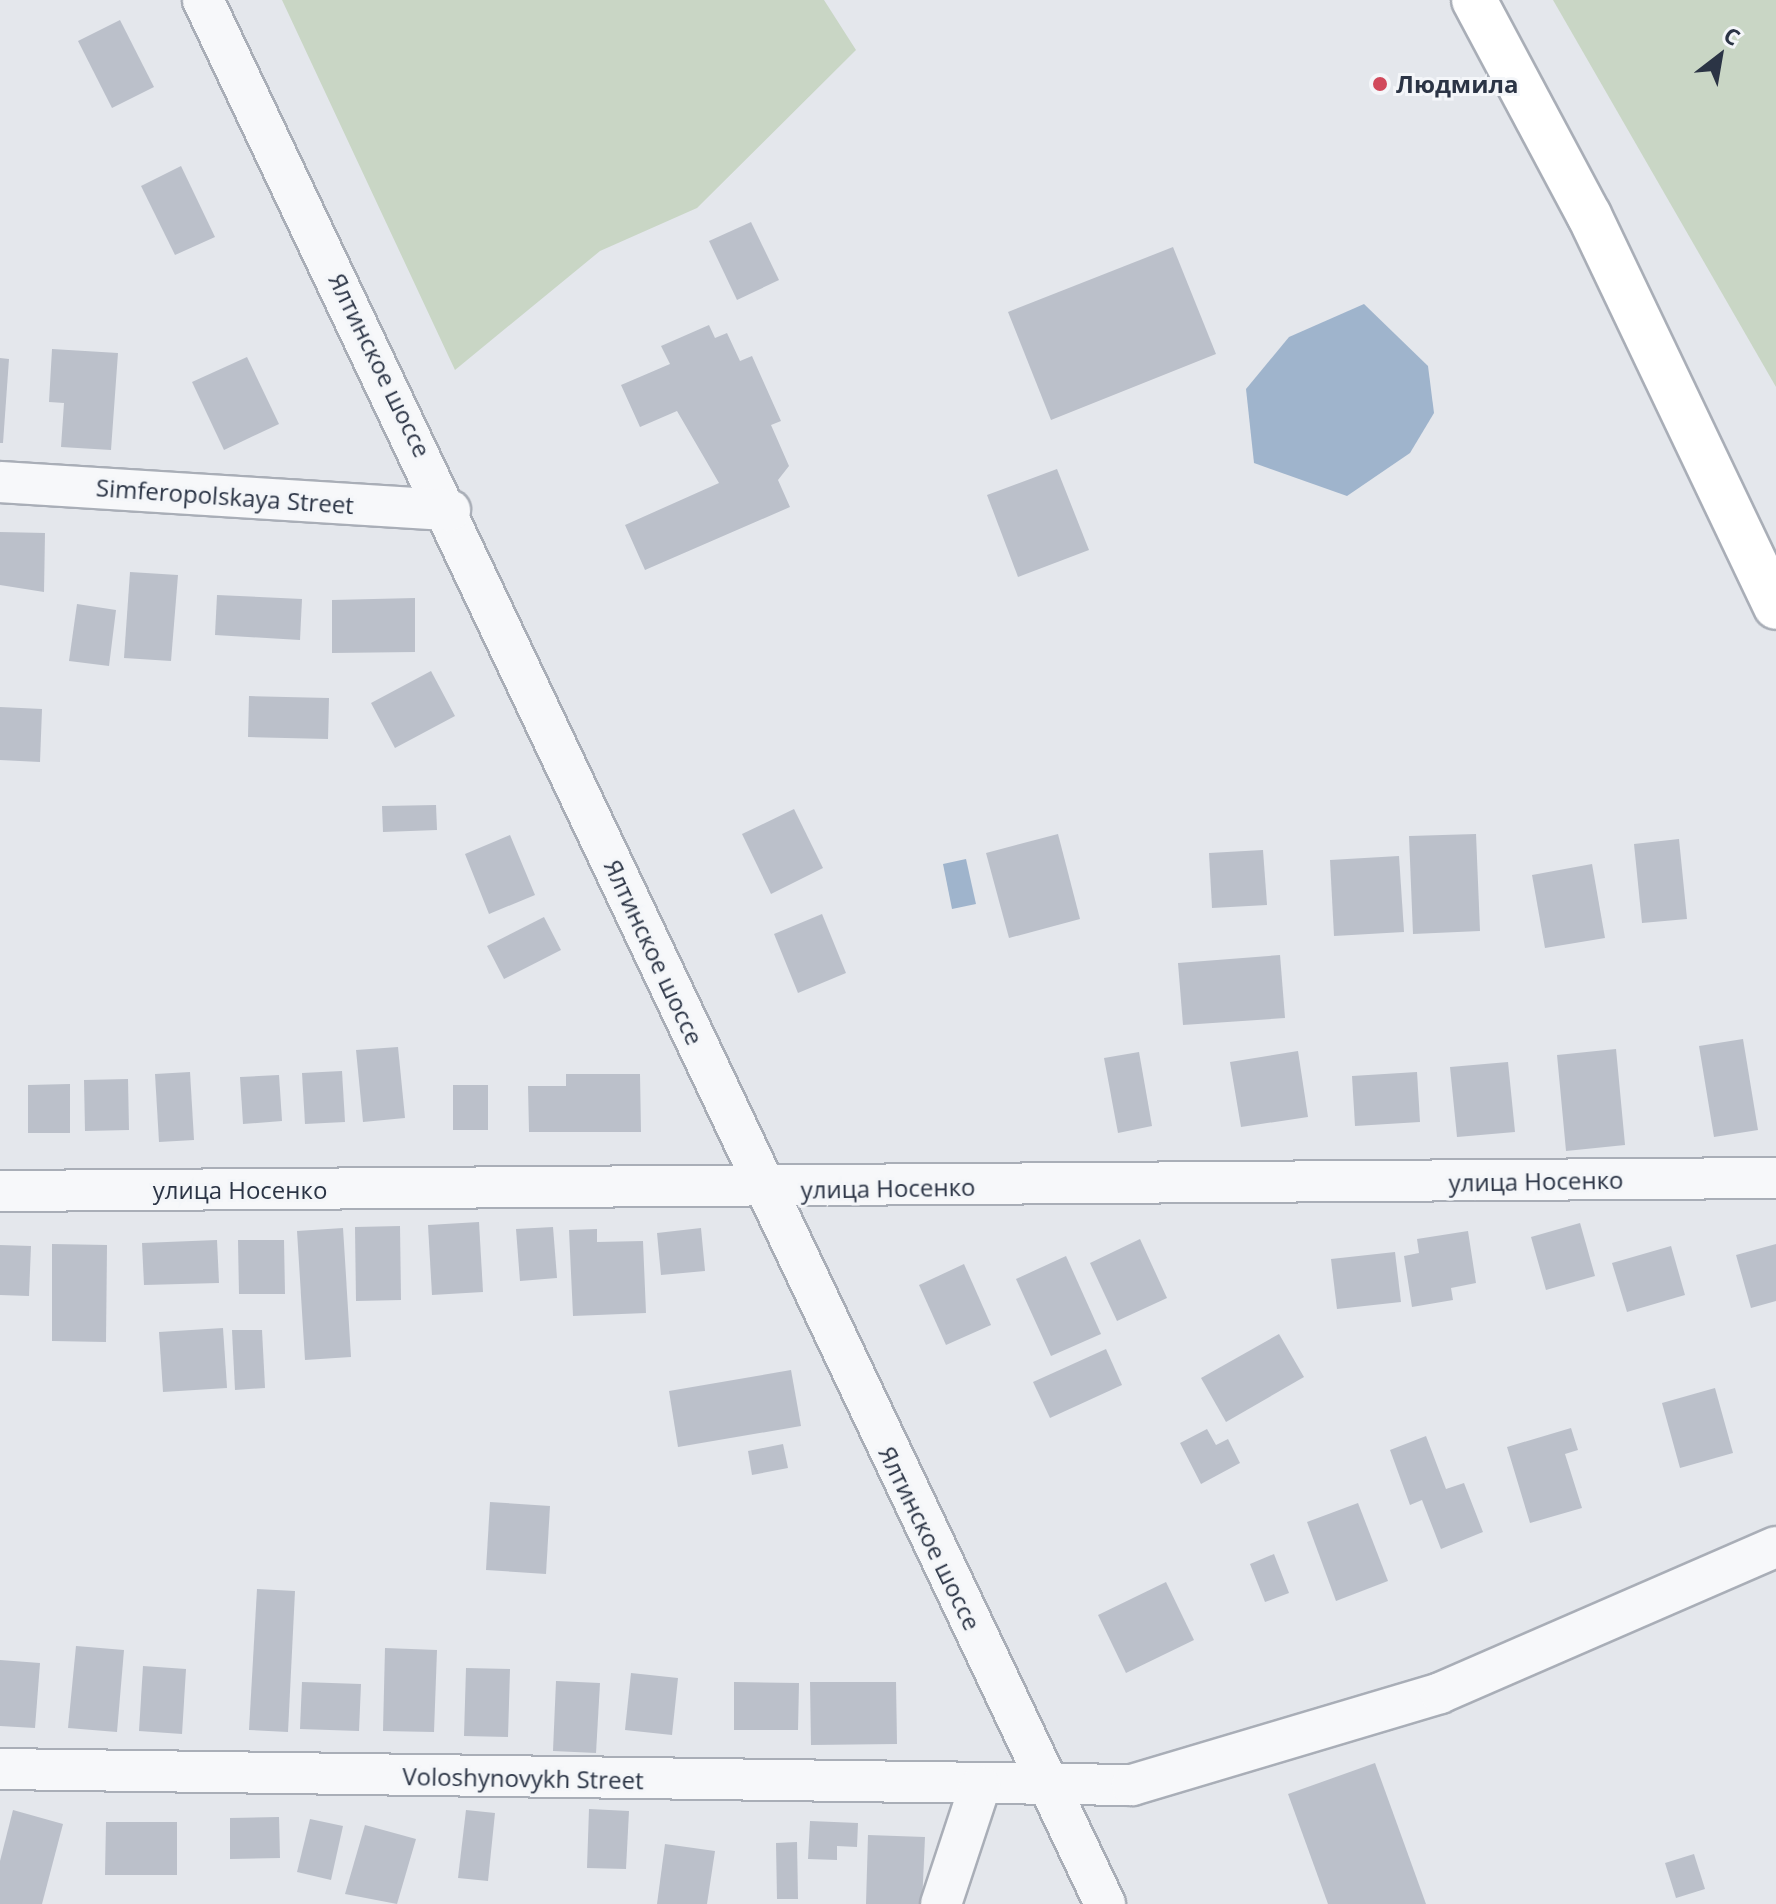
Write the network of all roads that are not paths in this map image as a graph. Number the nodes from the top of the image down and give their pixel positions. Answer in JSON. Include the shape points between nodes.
{"nodes":[{"id":1,"x":203,"y":0,"type":"edge"},
{"id":2,"x":1474,"y":0,"type":"edge"},
{"id":3,"x":0,"y":482,"type":"edge"},
{"id":4,"x":450,"y":510,"type":"junction"},
{"id":5,"x":1776,"y":607,"type":"edge"},
{"id":6,"x":1776,"y":1178,"type":"edge"},
{"id":7,"x":763,"y":1189,"type":"junction"},
{"id":8,"x":0,"y":1191,"type":"edge"},
{"id":9,"x":1776,"y":1547,"type":"edge"},
{"id":10,"x":0,"y":1769,"type":"edge"},
{"id":11,"x":1046,"y":1780,"type":"junction"},
{"id":12,"x":980,"y":1786,"type":"junction"},
{"id":13,"x":941,"y":1904,"type":"edge"},
{"id":14,"x":1105,"y":1904,"type":"edge"}],
"edges":[{"from":1,"to":4,"type":"street","name":"Ялтинское шоссе"},
{"from":2,"to":5,"type":"main road","via":[[1589,215]]},
{"from":3,"to":4,"type":"street","name":"Simferopolskaya Street"},
{"from":4,"to":7,"type":"street","name":"Ялтинское шоссе"},
{"from":6,"to":7,"type":"street","name":"улица Носенко"},
{"from":7,"to":8,"type":"street","name":"улица Носенко"},
{"from":7,"to":11,"type":"street","name":"Ялтинское шоссе"},
{"from":9,"to":11,"type":"street","name":"Voloshynovykh Street","via":[[1440,1693],[1132,1785]]},
{"from":10,"to":12,"type":"street","name":"Voloshynovykh Street"},
{"from":11,"to":12,"type":"street","name":"Voloshynovykh Street"},
{"from":11,"to":14,"type":"street","name":"Ялтинское шоссе"},
{"from":12,"to":13,"type":"street"}]}
